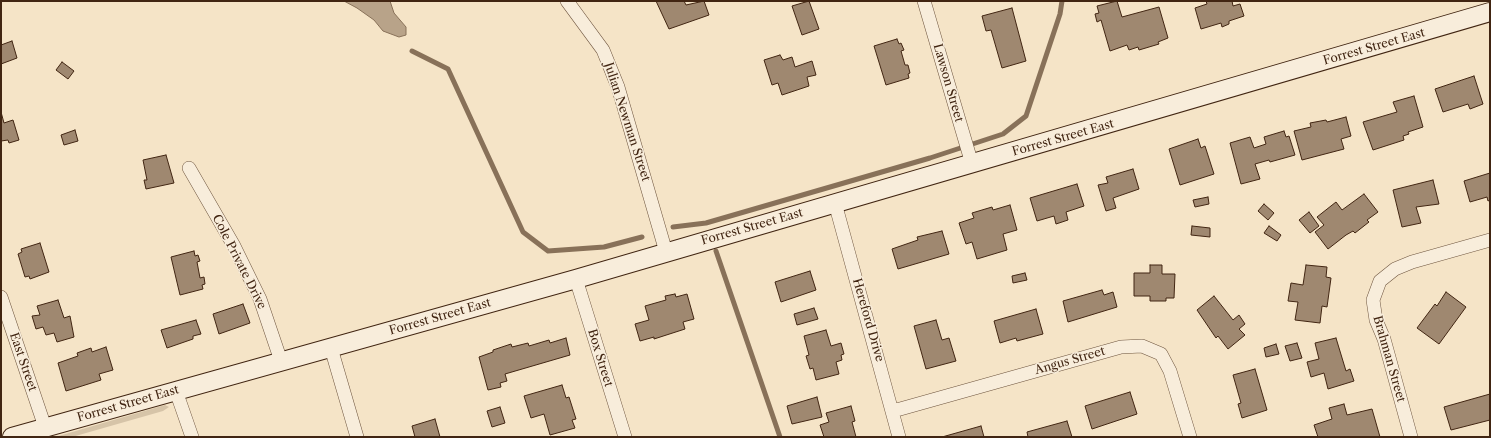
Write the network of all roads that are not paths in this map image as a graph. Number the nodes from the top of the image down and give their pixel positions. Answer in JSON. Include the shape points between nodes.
{"nodes":[{"id":1,"x":567,"y":1,"type":"edge"},
{"id":2,"x":924,"y":1,"type":"edge"},
{"id":3,"x":1490,"y":12,"type":"edge"},
{"id":4,"x":972,"y":164,"type":"junction"},
{"id":5,"x":189,"y":168,"type":"dead end"},
{"id":6,"x":835,"y":203,"type":"junction"},
{"id":7,"x":1490,"y":240,"type":"edge"},
{"id":8,"x":666,"y":252,"type":"junction"},
{"id":9,"x":576,"y":279,"type":"junction"},
{"id":10,"x":1,"y":297,"type":"edge"},
{"id":11,"x":331,"y":348,"type":"junction"},
{"id":12,"x":281,"y":361,"type":"junction"},
{"id":13,"x":176,"y":390,"type":"junction"},
{"id":14,"x":893,"y":411,"type":"junction"},
{"id":15,"x":45,"y":427,"type":"junction"},
{"id":16,"x":12,"y":437,"type":"edge"},
{"id":17,"x":192,"y":437,"type":"edge"},
{"id":18,"x":357,"y":437,"type":"edge"},
{"id":19,"x":625,"y":437,"type":"edge"},
{"id":20,"x":899,"y":437,"type":"edge"},
{"id":21,"x":1190,"y":437,"type":"edge"},
{"id":22,"x":1411,"y":437,"type":"edge"}],
"edges":[{"from":1,"to":8,"type":"street","name":"Julian Newman Street","via":[[603,50],[618,87]]},
{"from":2,"to":4,"type":"street","name":"Lawson Street"},
{"from":3,"to":4,"type":"main road","name":"Forrest Street East"},
{"from":4,"to":6,"type":"main road","name":"Forrest Street East"},
{"from":5,"to":12,"type":"street","name":"Cole Private Drive","via":[[234,246],[260,299]]},
{"from":6,"to":8,"type":"main road","name":"Forrest Street East"},
{"from":6,"to":14,"type":"street","name":"Hereford Drive"},
{"from":7,"to":22,"type":"street","name":"Brahman Street","via":[[1412,262],[1395,269],[1380,281],[1373,300],[1376,320],[1384,339]]},
{"from":8,"to":9,"type":"main road","name":"Forrest Street East"},
{"from":9,"to":11,"type":"main road","name":"Forrest Street East"},
{"from":9,"to":19,"type":"street","name":"Box Street"},
{"from":10,"to":15,"type":"street","name":"East Street"},
{"from":11,"to":12,"type":"main road","name":"Forrest Street East"},
{"from":11,"to":18,"type":"street"},
{"from":12,"to":13,"type":"main road","name":"Forrest Street East"},
{"from":13,"to":15,"type":"main road","name":"Forrest Street East"},
{"from":13,"to":17,"type":"street"},
{"from":14,"to":20,"type":"street","name":"Hereford Drive"},
{"from":14,"to":21,"type":"street","name":"Angus Street","via":[[1120,347],[1142,346],[1161,354],[1167,365]]},
{"from":15,"to":16,"type":"main road","name":"Forrest Street East"}]}
